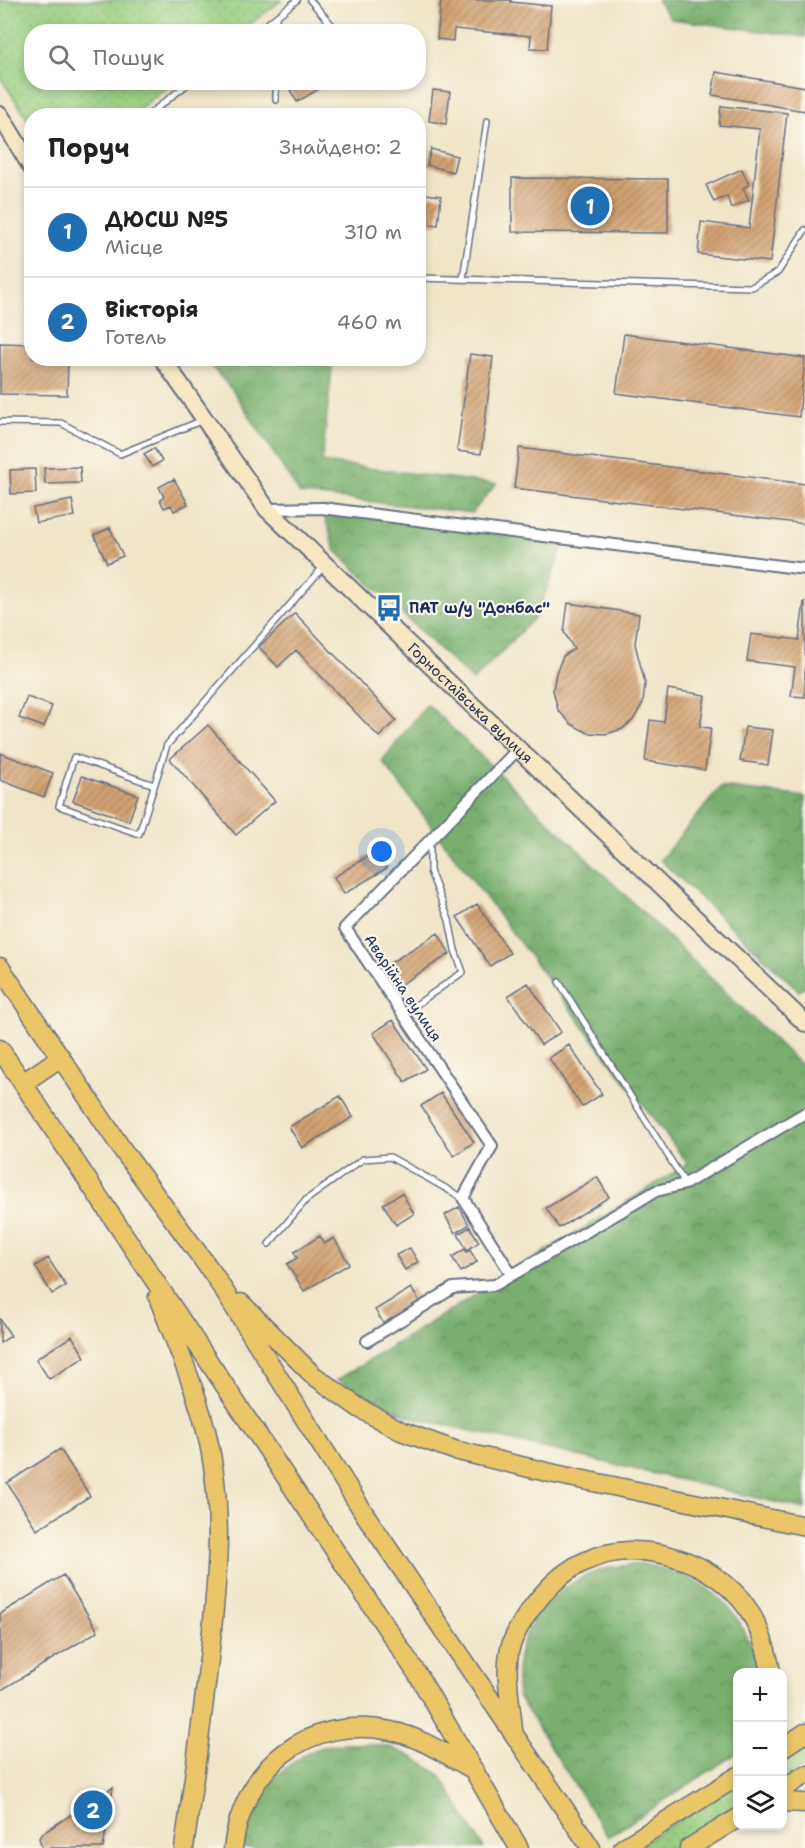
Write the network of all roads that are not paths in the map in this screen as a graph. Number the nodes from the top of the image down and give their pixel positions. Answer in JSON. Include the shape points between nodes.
{"nodes":[{"id":1,"x":297,"y":0,"type":"edge"},
{"id":2,"x":310,"y":0,"type":"edge"},
{"id":3,"x":276,"y":16,"type":"junction"},
{"id":4,"x":266,"y":24,"type":"edge"},
{"id":5,"x":276,"y":24,"type":"edge"},
{"id":6,"x":331,"y":24,"type":"edge"},
{"id":7,"x":180,"y":90,"type":"edge"},
{"id":8,"x":276,"y":90,"type":"edge"},
{"id":9,"x":276,"y":100,"type":"dead end"},
{"id":10,"x":157,"y":108,"type":"edge"},
{"id":11,"x":0,"y":115,"type":"edge"},
{"id":12,"x":488,"y":121,"type":"dead end"},
{"id":13,"x":24,"y":155,"type":"edge"},
{"id":14,"x":805,"y":230,"type":"edge"},
{"id":15,"x":426,"y":278,"type":"edge"},
{"id":16,"x":463,"y":279,"type":"junction"},
{"id":17,"x":168,"y":366,"type":"edge"},
{"id":18,"x":205,"y":419,"type":"junction"},
{"id":19,"x":0,"y":422,"type":"edge"},
{"id":20,"x":267,"y":509,"type":"junction"},
{"id":21,"x":325,"y":564,"type":"junction"},
{"id":22,"x":805,"y":569,"type":"edge"},
{"id":23,"x":518,"y":749,"type":"junction"},
{"id":24,"x":154,"y":785,"type":"junction"},
{"id":25,"x":430,"y":840,"type":"junction"},
{"id":26,"x":0,"y":967,"type":"edge"},
{"id":27,"x":560,"y":982,"type":"dead end"},
{"id":28,"x":403,"y":1014,"type":"junction"},
{"id":29,"x":805,"y":1023,"type":"edge"},
{"id":30,"x":0,"y":1048,"type":"edge"},
{"id":31,"x":61,"y":1057,"type":"junction"},
{"id":32,"x":23,"y":1083,"type":"junction"},
{"id":33,"x":805,"y":1113,"type":"edge"},
{"id":34,"x":686,"y":1185,"type":"junction"},
{"id":35,"x":463,"y":1198,"type":"junction"},
{"id":36,"x":269,"y":1244,"type":"dead end"},
{"id":37,"x":146,"y":1265,"type":"junction"},
{"id":38,"x":214,"y":1275,"type":"junction"},
{"id":39,"x":512,"y":1275,"type":"junction"},
{"id":40,"x":367,"y":1341,"type":"dead end"},
{"id":41,"x":805,"y":1526,"type":"edge"},
{"id":42,"x":770,"y":1668,"type":"edge"},
{"id":43,"x":514,"y":1731,"type":"junction"},
{"id":44,"x":805,"y":1733,"type":"edge"},
{"id":45,"x":787,"y":1745,"type":"edge"},
{"id":46,"x":474,"y":1770,"type":"junction"},
{"id":47,"x":805,"y":1775,"type":"edge"},
{"id":48,"x":733,"y":1776,"type":"edge"},
{"id":49,"x":787,"y":1786,"type":"edge"},
{"id":50,"x":787,"y":1802,"type":"edge"},
{"id":51,"x":805,"y":1803,"type":"edge"},
{"id":52,"x":733,"y":1821,"type":"edge"},
{"id":53,"x":518,"y":1846,"type":"edge"},
{"id":54,"x":184,"y":1848,"type":"edge"},
{"id":55,"x":233,"y":1848,"type":"edge"},
{"id":56,"x":591,"y":1848,"type":"edge"},
{"id":57,"x":623,"y":1848,"type":"edge"},
{"id":58,"x":689,"y":1848,"type":"edge"}],
"edges":[{"from":1,"to":3,"type":"lane"},
{"from":2,"to":6,"type":"lane"},
{"from":3,"to":4,"type":"lane"},
{"from":3,"to":5,"type":"lane"},
{"from":7,"to":10,"type":"lane"},
{"from":8,"to":9,"type":"lane"},
{"from":11,"to":13,"type":"main road"},
{"from":12,"to":16,"type":"lane"},
{"from":14,"to":16,"type":"lane","via":[[778,272],[752,287]]},
{"from":15,"to":16,"type":"lane"},
{"from":17,"to":18,"type":"main road","name":"Горностаївська вулиця"},
{"from":18,"to":19,"type":"lane","via":[[120,454],[61,423]]},
{"from":18,"to":20,"type":"main road","name":"Горностаївська вулиця"},
{"from":20,"to":21,"type":"main road","name":"Горностаївська вулиця"},
{"from":20,"to":22,"type":"street","via":[[322,508]]},
{"from":21,"to":23,"type":"main road","name":"Горностаївська вулиця"},
{"from":21,"to":24,"type":"lane","via":[[167,745]]},
{"from":23,"to":25,"type":"street","name":"Аварійна вулиця"},
{"from":23,"to":29,"type":"main road","name":"Горностаївська вулиця"},
{"from":24,"to":24,"type":"lane","via":[[139,834],[60,806],[74,757]]},
{"from":25,"to":28,"type":"lane","via":[[430,871],[464,972]]},
{"from":25,"to":28,"type":"street","name":"Аварійна вулиця","via":[[345,928]]},
{"from":26,"to":31,"type":"main road"},
{"from":27,"to":34,"type":"lane"},
{"from":28,"to":35,"type":"street","name":"Аварійна вулиця","via":[[492,1146]]},
{"from":30,"to":32,"type":"main road"},
{"from":31,"to":32,"type":"main road"},
{"from":31,"to":38,"type":"main road","via":[[124,1152]]},
{"from":32,"to":37,"type":"main road"},
{"from":33,"to":34,"type":"street"},
{"from":34,"to":39,"type":"street","via":[[656,1191]]},
{"from":35,"to":36,"type":"lane","via":[[390,1157],[363,1159],[306,1200]]},
{"from":35,"to":39,"type":"street"},
{"from":37,"to":46,"type":"main road","via":[[418,1675]]},
{"from":37,"to":54,"type":"main road","via":[[203,1419],[219,1514],[204,1714]]},
{"from":38,"to":41,"type":"main road","via":[[313,1375],[359,1408],[401,1431],[454,1449],[555,1474]]},
{"from":38,"to":43,"type":"main road","via":[[364,1513]]},
{"from":39,"to":40,"type":"street","via":[[495,1286],[453,1288]]},
{"from":42,"to":43,"type":"main road","via":[[764,1642],[747,1609],[718,1579],[699,1567],[661,1553],[610,1554],[586,1561],[566,1574],[547,1590],[519,1627],[510,1648],[508,1674]]},
{"from":43,"to":56,"type":"main road"},
{"from":44,"to":45,"type":"main road"},
{"from":46,"to":53,"type":"main road"},
{"from":46,"to":55,"type":"main road","via":[[393,1731],[364,1728],[312,1736],[283,1754],[254,1784],[236,1829]]},
{"from":47,"to":49,"type":"main road"},
{"from":48,"to":57,"type":"main road"},
{"from":50,"to":51,"type":"main road"},
{"from":52,"to":58,"type":"main road"}]}
